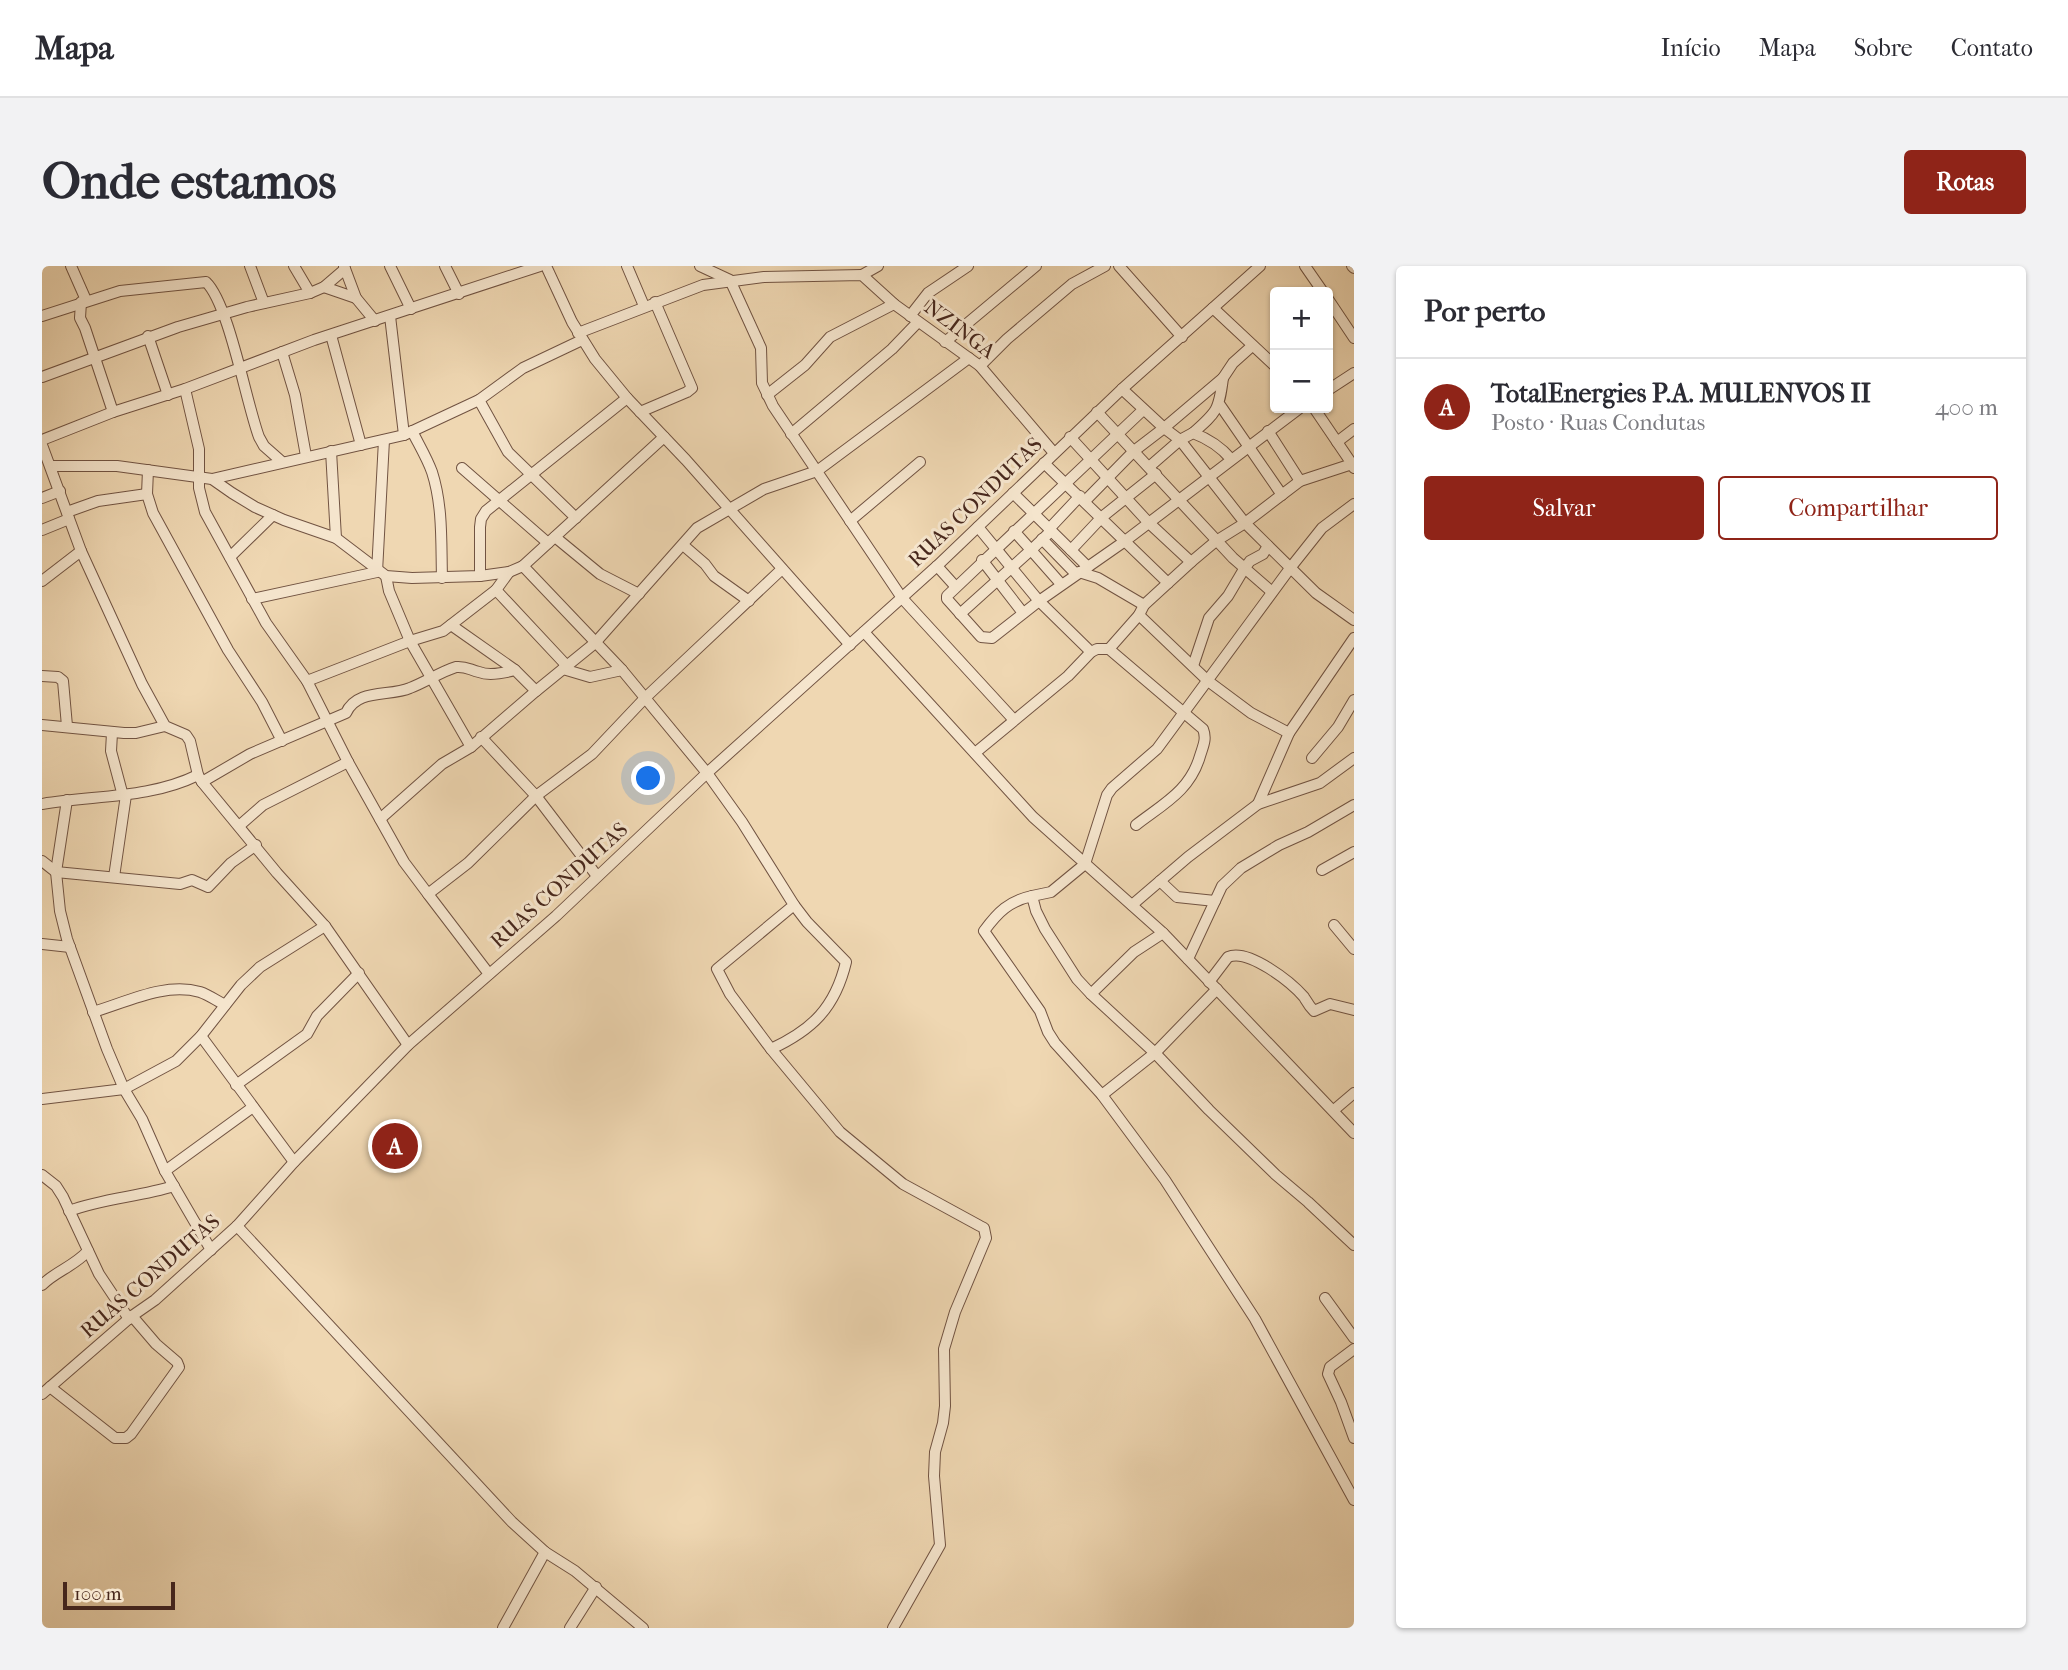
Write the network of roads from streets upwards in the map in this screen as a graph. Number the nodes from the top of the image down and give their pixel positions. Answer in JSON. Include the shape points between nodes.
{"nodes":[{"id":1,"x":71,"y":266,"type":"edge"},
{"id":2,"x":250,"y":266,"type":"edge"},
{"id":3,"x":294,"y":266,"type":"edge"},
{"id":4,"x":390,"y":266,"type":"edge"},
{"id":5,"x":445,"y":266,"type":"edge"},
{"id":6,"x":540,"y":266,"type":"edge"},
{"id":7,"x":546,"y":266,"type":"edge"},
{"id":8,"x":627,"y":266,"type":"edge"},
{"id":9,"x":700,"y":266,"type":"edge"},
{"id":10,"x":757,"y":266,"type":"edge"},
{"id":11,"x":878,"y":266,"type":"edge"},
{"id":12,"x":968,"y":266,"type":"edge"},
{"id":13,"x":1036,"y":266,"type":"edge"},
{"id":14,"x":1105,"y":266,"type":"edge"},
{"id":15,"x":1119,"y":266,"type":"edge"},
{"id":16,"x":1260,"y":266,"type":"edge"},
{"id":17,"x":1305,"y":266,"type":"edge"},
{"id":18,"x":344,"y":268,"type":"edge"},
{"id":19,"x":1248,"y":270,"type":"edge"},
{"id":20,"x":794,"y":271,"type":"edge"},
{"id":21,"x":832,"y":271,"type":"edge"},
{"id":22,"x":862,"y":275,"type":"junction"},
{"id":23,"x":764,"y":277,"type":"junction"},
{"id":24,"x":730,"y":280,"type":"junction"},
{"id":25,"x":324,"y":287,"type":"junction"},
{"id":26,"x":1320,"y":287,"type":"edge"},
{"id":27,"x":310,"y":293,"type":"junction"},
{"id":28,"x":459,"y":294,"type":"junction"},
{"id":29,"x":356,"y":298,"type":"junction"},
{"id":30,"x":83,"y":301,"type":"junction"},
{"id":31,"x":655,"y":302,"type":"junction"},
{"id":32,"x":264,"y":303,"type":"junction"},
{"id":33,"x":894,"y":304,"type":"junction"},
{"id":34,"x":644,"y":306,"type":"junction"},
{"id":35,"x":1333,"y":306,"type":"edge"},
{"id":36,"x":1213,"y":308,"type":"junction"},
{"id":37,"x":411,"y":309,"type":"junction"},
{"id":38,"x":223,"y":314,"type":"junction"},
{"id":39,"x":42,"y":316,"type":"edge"},
{"id":40,"x":390,"y":316,"type":"junction"},
{"id":41,"x":914,"y":319,"type":"junction"},
{"id":42,"x":375,"y":321,"type":"junction"},
{"id":43,"x":331,"y":335,"type":"junction"},
{"id":44,"x":148,"y":336,"type":"junction"},
{"id":45,"x":580,"y":337,"type":"junction"},
{"id":46,"x":1182,"y":337,"type":"junction"},
{"id":47,"x":1354,"y":338,"type":"edge"},
{"id":48,"x":945,"y":342,"type":"junction"},
{"id":49,"x":1252,"y":346,"type":"junction"},
{"id":50,"x":282,"y":352,"type":"junction"},
{"id":51,"x":95,"y":356,"type":"junction"},
{"id":52,"x":969,"y":358,"type":"junction"},
{"id":53,"x":1270,"y":362,"type":"edge"},
{"id":54,"x":980,"y":366,"type":"junction"},
{"id":55,"x":239,"y":367,"type":"junction"},
{"id":56,"x":1354,"y":373,"type":"edge"},
{"id":57,"x":42,"y":377,"type":"edge"},
{"id":58,"x":1223,"y":378,"type":"junction"},
{"id":59,"x":1333,"y":387,"type":"edge"},
{"id":60,"x":185,"y":389,"type":"junction"},
{"id":61,"x":1122,"y":389,"type":"junction"},
{"id":62,"x":168,"y":395,"type":"junction"},
{"id":63,"x":767,"y":395,"type":"junction"},
{"id":64,"x":627,"y":398,"type":"junction"},
{"id":65,"x":479,"y":401,"type":"junction"},
{"id":66,"x":1220,"y":405,"type":"junction"},
{"id":67,"x":1143,"y":410,"type":"junction"},
{"id":68,"x":113,"y":412,"type":"junction"},
{"id":69,"x":640,"y":412,"type":"junction"},
{"id":70,"x":1097,"y":412,"type":"junction"},
{"id":71,"x":1293,"y":413,"type":"edge"},
{"id":72,"x":1317,"y":413,"type":"edge"},
{"id":73,"x":1164,"y":428,"type":"junction"},
{"id":74,"x":1354,"y":429,"type":"edge"},
{"id":75,"x":1268,"y":431,"type":"junction"},
{"id":76,"x":408,"y":433,"type":"junction"},
{"id":77,"x":1193,"y":433,"type":"junction"},
{"id":78,"x":791,"y":434,"type":"junction"},
{"id":79,"x":1119,"y":435,"type":"junction"},
{"id":80,"x":664,"y":437,"type":"junction"},
{"id":81,"x":1070,"y":437,"type":"junction"},
{"id":82,"x":42,"y":440,"type":"edge"},
{"id":83,"x":384,"y":440,"type":"junction"},
{"id":84,"x":1180,"y":440,"type":"junction"},
{"id":85,"x":1337,"y":442,"type":"junction"},
{"id":86,"x":42,"y":445,"type":"edge"},
{"id":87,"x":361,"y":445,"type":"junction"},
{"id":88,"x":264,"y":446,"type":"junction"},
{"id":89,"x":1248,"y":446,"type":"junction"},
{"id":90,"x":331,"y":451,"type":"junction"},
{"id":91,"x":1134,"y":451,"type":"junction"},
{"id":92,"x":1054,"y":453,"type":"junction"},
{"id":93,"x":306,"y":456,"type":"junction"},
{"id":94,"x":1092,"y":459,"type":"junction"},
{"id":95,"x":1231,"y":459,"type":"junction"},
{"id":96,"x":281,"y":461,"type":"junction"},
{"id":97,"x":920,"y":462,"type":"dead end"},
{"id":98,"x":1044,"y":463,"type":"junction"},
{"id":99,"x":1353,"y":465,"type":"edge"},
{"id":100,"x":51,"y":466,"type":"junction"},
{"id":101,"x":262,"y":468,"type":"junction"},
{"id":102,"x":462,"y":468,"type":"dead end"},
{"id":103,"x":148,"y":470,"type":"junction"},
{"id":104,"x":1153,"y":470,"type":"junction"},
{"id":105,"x":817,"y":471,"type":"junction"},
{"id":106,"x":530,"y":474,"type":"junction"},
{"id":107,"x":1210,"y":475,"type":"junction"},
{"id":108,"x":1107,"y":477,"type":"junction"},
{"id":109,"x":200,"y":478,"type":"junction"},
{"id":110,"x":212,"y":478,"type":"junction"},
{"id":111,"x":1300,"y":481,"type":"junction"},
{"id":112,"x":1066,"y":484,"type":"junction"},
{"id":113,"x":60,"y":491,"type":"junction"},
{"id":114,"x":1013,"y":493,"type":"junction"},
{"id":115,"x":147,"y":494,"type":"junction"},
{"id":116,"x":1282,"y":495,"type":"junction"},
{"id":117,"x":42,"y":498,"type":"edge"},
{"id":118,"x":1125,"y":498,"type":"junction"},
{"id":119,"x":1083,"y":499,"type":"junction"},
{"id":120,"x":1179,"y":499,"type":"junction"},
{"id":121,"x":499,"y":502,"type":"junction"},
{"id":122,"x":1354,"y":504,"type":"edge"},
{"id":123,"x":729,"y":509,"type":"junction"},
{"id":124,"x":1033,"y":513,"type":"junction"},
{"id":125,"x":273,"y":515,"type":"junction"},
{"id":126,"x":68,"y":516,"type":"junction"},
{"id":127,"x":1102,"y":517,"type":"junction"},
{"id":128,"x":576,"y":518,"type":"junction"},
{"id":129,"x":850,"y":521,"type":"junction"},
{"id":130,"x":1148,"y":522,"type":"junction"},
{"id":131,"x":1245,"y":523,"type":"junction"},
{"id":132,"x":978,"y":527,"type":"junction"},
{"id":133,"x":42,"y":530,"type":"edge"},
{"id":134,"x":1050,"y":530,"type":"junction"},
{"id":135,"x":1014,"y":531,"type":"junction"},
{"id":136,"x":336,"y":538,"type":"junction"},
{"id":137,"x":1042,"y":539,"type":"junction"},
{"id":138,"x":552,"y":540,"type":"junction"},
{"id":139,"x":1125,"y":541,"type":"junction"},
{"id":140,"x":1216,"y":541,"type":"junction"},
{"id":141,"x":683,"y":545,"type":"junction"},
{"id":142,"x":1268,"y":546,"type":"junction"},
{"id":143,"x":995,"y":548,"type":"junction"},
{"id":144,"x":1031,"y":550,"type":"junction"},
{"id":145,"x":1071,"y":550,"type":"junction"},
{"id":146,"x":80,"y":551,"type":"junction"},
{"id":147,"x":230,"y":557,"type":"junction"},
{"id":148,"x":982,"y":561,"type":"junction"},
{"id":149,"x":1191,"y":562,"type":"junction"},
{"id":150,"x":523,"y":566,"type":"junction"},
{"id":151,"x":937,"y":566,"type":"junction"},
{"id":152,"x":1012,"y":567,"type":"junction"},
{"id":153,"x":1291,"y":567,"type":"junction"},
{"id":154,"x":782,"y":569,"type":"junction"},
{"id":155,"x":1244,"y":569,"type":"junction"},
{"id":156,"x":1081,"y":571,"type":"junction"},
{"id":157,"x":509,"y":572,"type":"junction"},
{"id":158,"x":382,"y":574,"type":"junction"},
{"id":159,"x":480,"y":576,"type":"junction"},
{"id":160,"x":442,"y":578,"type":"junction"},
{"id":161,"x":998,"y":578,"type":"junction"},
{"id":162,"x":42,"y":581,"type":"edge"},
{"id":163,"x":1168,"y":583,"type":"junction"},
{"id":164,"x":1061,"y":584,"type":"junction"},
{"id":165,"x":955,"y":586,"type":"junction"},
{"id":166,"x":496,"y":590,"type":"junction"},
{"id":167,"x":1272,"y":592,"type":"junction"},
{"id":168,"x":639,"y":594,"type":"junction"},
{"id":169,"x":902,"y":598,"type":"junction"},
{"id":170,"x":252,"y":599,"type":"junction"},
{"id":171,"x":749,"y":601,"type":"junction"},
{"id":172,"x":1039,"y":601,"type":"junction"},
{"id":173,"x":1144,"y":605,"type":"junction"},
{"id":174,"x":1023,"y":613,"type":"junction"},
{"id":175,"x":960,"y":614,"type":"junction"},
{"id":176,"x":1139,"y":615,"type":"junction"},
{"id":177,"x":1354,"y":620,"type":"edge"},
{"id":178,"x":451,"y":625,"type":"junction"},
{"id":179,"x":864,"y":632,"type":"junction"},
{"id":180,"x":1354,"y":638,"type":"edge"},
{"id":181,"x":410,"y":641,"type":"junction"},
{"id":182,"x":595,"y":643,"type":"junction"},
{"id":183,"x":850,"y":645,"type":"junction"},
{"id":184,"x":1109,"y":649,"type":"junction"},
{"id":185,"x":1091,"y":652,"type":"junction"},
{"id":186,"x":1194,"y":666,"type":"junction"},
{"id":187,"x":565,"y":667,"type":"junction"},
{"id":188,"x":515,"y":670,"type":"junction"},
{"id":189,"x":622,"y":670,"type":"junction"},
{"id":190,"x":42,"y":676,"type":"edge"},
{"id":191,"x":432,"y":678,"type":"junction"},
{"id":192,"x":307,"y":681,"type":"junction"},
{"id":193,"x":1208,"y":681,"type":"junction"},
{"id":194,"x":536,"y":691,"type":"junction"},
{"id":195,"x":645,"y":698,"type":"junction"},
{"id":196,"x":1354,"y":700,"type":"edge"},
{"id":197,"x":1183,"y":712,"type":"junction"},
{"id":198,"x":1014,"y":720,"type":"junction"},
{"id":199,"x":327,"y":721,"type":"junction"},
{"id":200,"x":42,"y":725,"type":"edge"},
{"id":201,"x":67,"y":726,"type":"junction"},
{"id":202,"x":165,"y":726,"type":"junction"},
{"id":203,"x":113,"y":733,"type":"junction"},
{"id":204,"x":1289,"y":733,"type":"junction"},
{"id":205,"x":481,"y":737,"type":"junction"},
{"id":206,"x":282,"y":741,"type":"junction"},
{"id":207,"x":471,"y":747,"type":"junction"},
{"id":208,"x":975,"y":753,"type":"junction"},
{"id":209,"x":1312,"y":758,"type":"dead end"},
{"id":210,"x":1354,"y":758,"type":"edge"},
{"id":211,"x":348,"y":762,"type":"junction"},
{"id":212,"x":707,"y":773,"type":"junction"},
{"id":213,"x":200,"y":778,"type":"junction"},
{"id":214,"x":125,"y":796,"type":"junction"},
{"id":215,"x":536,"y":796,"type":"junction"},
{"id":216,"x":67,"y":800,"type":"junction"},
{"id":217,"x":42,"y":804,"type":"edge"},
{"id":218,"x":1258,"y":804,"type":"junction"},
{"id":219,"x":1354,"y":805,"type":"edge"},
{"id":220,"x":380,"y":819,"type":"junction"},
{"id":221,"x":239,"y":825,"type":"junction"},
{"id":222,"x":1136,"y":825,"type":"dead end"},
{"id":223,"x":256,"y":845,"type":"junction"},
{"id":224,"x":1354,"y":852,"type":"edge"},
{"id":225,"x":42,"y":861,"type":"edge"},
{"id":226,"x":1085,"y":864,"type":"junction"},
{"id":227,"x":1322,"y":870,"type":"dead end"},
{"id":228,"x":56,"y":872,"type":"junction"},
{"id":229,"x":597,"y":876,"type":"junction"},
{"id":230,"x":114,"y":877,"type":"junction"},
{"id":231,"x":1160,"y":881,"type":"junction"},
{"id":232,"x":428,"y":894,"type":"junction"},
{"id":233,"x":1032,"y":896,"type":"junction"},
{"id":234,"x":1215,"y":901,"type":"junction"},
{"id":235,"x":793,"y":905,"type":"junction"},
{"id":236,"x":1132,"y":905,"type":"junction"},
{"id":237,"x":1334,"y":925,"type":"dead end"},
{"id":238,"x":325,"y":926,"type":"junction"},
{"id":239,"x":1163,"y":933,"type":"junction"},
{"id":240,"x":42,"y":944,"type":"edge"},
{"id":241,"x":70,"y":947,"type":"junction"},
{"id":242,"x":1354,"y":949,"type":"edge"},
{"id":243,"x":1188,"y":959,"type":"junction"},
{"id":244,"x":359,"y":973,"type":"junction"},
{"id":245,"x":489,"y":974,"type":"junction"},
{"id":246,"x":1213,"y":986,"type":"junction"},
{"id":247,"x":1091,"y":995,"type":"junction"},
{"id":248,"x":225,"y":1005,"type":"junction"},
{"id":249,"x":1354,"y":1010,"type":"edge"},
{"id":250,"x":93,"y":1012,"type":"junction"},
{"id":251,"x":201,"y":1036,"type":"junction"},
{"id":252,"x":408,"y":1045,"type":"junction"},
{"id":253,"x":771,"y":1049,"type":"junction"},
{"id":254,"x":1155,"y":1053,"type":"junction"},
{"id":255,"x":236,"y":1085,"type":"junction"},
{"id":256,"x":124,"y":1089,"type":"junction"},
{"id":257,"x":1354,"y":1093,"type":"edge"},
{"id":258,"x":1102,"y":1095,"type":"junction"},
{"id":259,"x":42,"y":1099,"type":"edge"},
{"id":260,"x":253,"y":1107,"type":"junction"},
{"id":261,"x":1334,"y":1110,"type":"junction"},
{"id":262,"x":1354,"y":1133,"type":"edge"},
{"id":263,"x":294,"y":1162,"type":"junction"},
{"id":264,"x":165,"y":1171,"type":"junction"},
{"id":265,"x":42,"y":1175,"type":"edge"},
{"id":266,"x":174,"y":1186,"type":"junction"},
{"id":267,"x":69,"y":1211,"type":"junction"},
{"id":268,"x":237,"y":1226,"type":"junction"},
{"id":269,"x":1354,"y":1245,"type":"edge"},
{"id":270,"x":211,"y":1250,"type":"junction"},
{"id":271,"x":88,"y":1251,"type":"junction"},
{"id":272,"x":42,"y":1285,"type":"edge"},
{"id":273,"x":1325,"y":1298,"type":"dead end"},
{"id":274,"x":130,"y":1318,"type":"junction"},
{"id":275,"x":1354,"y":1338,"type":"edge"},
{"id":276,"x":1354,"y":1349,"type":"edge"},
{"id":277,"x":46,"y":1390,"type":"edge"},
{"id":278,"x":1354,"y":1438,"type":"edge"},
{"id":279,"x":1354,"y":1500,"type":"edge"},
{"id":280,"x":545,"y":1552,"type":"junction"},
{"id":281,"x":596,"y":1587,"type":"junction"},
{"id":282,"x":503,"y":1628,"type":"edge"},
{"id":283,"x":570,"y":1628,"type":"edge"},
{"id":284,"x":643,"y":1628,"type":"edge"},
{"id":285,"x":893,"y":1628,"type":"edge"}],
"edges":[{"from":1,"to":30,"type":"street"},
{"from":2,"to":32,"type":"street"},
{"from":3,"to":27,"type":"street"},
{"from":4,"to":37,"type":"street"},
{"from":5,"to":28,"type":"street"},
{"from":6,"to":28,"type":"street"},
{"from":7,"to":45,"type":"street"},
{"from":8,"to":34,"type":"street"},
{"from":9,"to":24,"type":"street"},
{"from":10,"to":23,"type":"street"},
{"from":11,"to":22,"type":"street"},
{"from":12,"to":41,"type":"street","via":[[928,293]]},
{"from":13,"to":48,"type":"street"},
{"from":14,"to":54,"type":"street","via":[[1072,284]]},
{"from":15,"to":46,"type":"street"},
{"from":16,"to":19,"type":"street","name":"RUAS CONDUTAS"},
{"from":17,"to":26,"type":"street"},
{"from":18,"to":25,"type":"street"},
{"from":18,"to":29,"type":"street"},
{"from":19,"to":36,"type":"street","name":"RUAS CONDUTAS"},
{"from":20,"to":21,"type":"street"},
{"from":20,"to":23,"type":"street"},
{"from":21,"to":22,"type":"street"},
{"from":22,"to":33,"type":"street","name":"NZINGA"},
{"from":23,"to":24,"type":"street"},
{"from":24,"to":31,"type":"street"},
{"from":24,"to":63,"type":"street","via":[[761,348]]},
{"from":25,"to":27,"type":"street"},
{"from":25,"to":29,"type":"street"},
{"from":27,"to":32,"type":"street"},
{"from":28,"to":37,"type":"street"},
{"from":29,"to":42,"type":"street"},
{"from":30,"to":38,"type":"street","via":[[120,291],[203,281],[209,284]]},
{"from":30,"to":39,"type":"street"},
{"from":30,"to":51,"type":"street","via":[[81,321]]},
{"from":31,"to":34,"type":"street"},
{"from":31,"to":69,"type":"street","via":[[692,388]]},
{"from":32,"to":38,"type":"street"},
{"from":33,"to":41,"type":"street","name":"NZINGA"},
{"from":33,"to":63,"type":"street","via":[[830,337],[805,365]]},
{"from":34,"to":45,"type":"street"},
{"from":35,"to":47,"type":"street"},
{"from":36,"to":46,"type":"street","name":"RUAS CONDUTAS"},
{"from":36,"to":49,"type":"street"},
{"from":37,"to":40,"type":"street"},
{"from":38,"to":44,"type":"street"},
{"from":38,"to":55,"type":"street"},
{"from":40,"to":42,"type":"street"},
{"from":40,"to":76,"type":"street"},
{"from":41,"to":48,"type":"street","name":"NZINGA"},
{"from":41,"to":78,"type":"street","via":[[892,349]]},
{"from":42,"to":43,"type":"street"},
{"from":43,"to":50,"type":"street"},
{"from":43,"to":87,"type":"street"},
{"from":44,"to":51,"type":"street"},
{"from":44,"to":62,"type":"street"},
{"from":45,"to":64,"type":"street"},
{"from":45,"to":65,"type":"street","via":[[523,368]]},
{"from":46,"to":61,"type":"street","name":"RUAS CONDUTAS"},
{"from":48,"to":52,"type":"street","name":"NZINGA"},
{"from":49,"to":53,"type":"street"},
{"from":49,"to":58,"type":"street"},
{"from":50,"to":55,"type":"street"},
{"from":50,"to":93,"type":"street"},
{"from":51,"to":57,"type":"street"},
{"from":51,"to":68,"type":"street"},
{"from":52,"to":54,"type":"street","name":"NZINGA"},
{"from":52,"to":105,"type":"street"},
{"from":54,"to":92,"type":"street","name":"NZINGA"},
{"from":55,"to":60,"type":"street"},
{"from":55,"to":88,"type":"street"},
{"from":56,"to":59,"type":"street"},
{"from":58,"to":66,"type":"street"},
{"from":58,"to":73,"type":"street"},
{"from":60,"to":62,"type":"street"},
{"from":60,"to":109,"type":"street","via":[[199,449]]},
{"from":61,"to":67,"type":"street"},
{"from":61,"to":70,"type":"street","name":"RUAS CONDUTAS"},
{"from":62,"to":68,"type":"street"},
{"from":63,"to":78,"type":"street"},
{"from":64,"to":69,"type":"street"},
{"from":64,"to":106,"type":"street"},
{"from":65,"to":76,"type":"street"},
{"from":65,"to":106,"type":"street","via":[[505,447]]},
{"from":66,"to":77,"type":"street"},
{"from":66,"to":89,"type":"street"},
{"from":67,"to":73,"type":"street"},
{"from":67,"to":79,"type":"street"},
{"from":68,"to":82,"type":"street"},
{"from":69,"to":80,"type":"street"},
{"from":70,"to":79,"type":"street"},
{"from":70,"to":81,"type":"street","name":"RUAS CONDUTAS"},
{"from":71,"to":75,"type":"street"},
{"from":72,"to":85,"type":"street"},
{"from":73,"to":84,"type":"street"},
{"from":73,"to":91,"type":"street"},
{"from":74,"to":85,"type":"street"},
{"from":75,"to":89,"type":"street"},
{"from":75,"to":111,"type":"street"},
{"from":76,"to":83,"type":"street"},
{"from":76,"to":160,"type":"street","via":[[428,461],[436,487]]},
{"from":77,"to":84,"type":"street"},
{"from":77,"to":95,"type":"street","via":[[1221,447]]},
{"from":78,"to":105,"type":"street"},
{"from":79,"to":91,"type":"street"},
{"from":79,"to":94,"type":"street"},
{"from":80,"to":123,"type":"street"},
{"from":80,"to":128,"type":"street"},
{"from":81,"to":92,"type":"street","name":"RUAS CONDUTAS"},
{"from":81,"to":94,"type":"street"},
{"from":83,"to":87,"type":"street"},
{"from":83,"to":158,"type":"street"},
{"from":84,"to":104,"type":"street"},
{"from":84,"to":107,"type":"street"},
{"from":85,"to":99,"type":"street"},
{"from":86,"to":100,"type":"street"},
{"from":87,"to":90,"type":"street"},
{"from":88,"to":96,"type":"street"},
{"from":88,"to":101,"type":"street"},
{"from":89,"to":95,"type":"street"},
{"from":89,"to":116,"type":"street"},
{"from":90,"to":93,"type":"street"},
{"from":90,"to":136,"type":"street"},
{"from":91,"to":104,"type":"street"},
{"from":91,"to":108,"type":"street"},
{"from":92,"to":98,"type":"street","name":"RUAS CONDUTAS"},
{"from":93,"to":96,"type":"street"},
{"from":94,"to":108,"type":"street"},
{"from":94,"to":112,"type":"street"},
{"from":95,"to":107,"type":"street"},
{"from":96,"to":101,"type":"street"},
{"from":97,"to":129,"type":"street"},
{"from":98,"to":112,"type":"street"},
{"from":98,"to":114,"type":"street","name":"RUAS CONDUTAS"},
{"from":99,"to":111,"type":"street"},
{"from":100,"to":103,"type":"street"},
{"from":100,"to":113,"type":"street"},
{"from":101,"to":110,"type":"street"},
{"from":102,"to":121,"type":"street"},
{"from":103,"to":109,"type":"street"},
{"from":103,"to":115,"type":"street"},
{"from":104,"to":118,"type":"street"},
{"from":104,"to":120,"type":"street"},
{"from":105,"to":123,"type":"street","via":[[769,486]]},
{"from":105,"to":129,"type":"street"},
{"from":106,"to":121,"type":"street"},
{"from":106,"to":128,"type":"street"},
{"from":107,"to":120,"type":"street"},
{"from":107,"to":131,"type":"street"},
{"from":108,"to":118,"type":"street"},
{"from":108,"to":119,"type":"street"},
{"from":109,"to":110,"type":"street"},
{"from":109,"to":147,"type":"street","via":[[205,512]]},
{"from":110,"to":125,"type":"street"},
{"from":111,"to":116,"type":"street"},
{"from":112,"to":119,"type":"street"},
{"from":112,"to":124,"type":"street"},
{"from":113,"to":117,"type":"street"},
{"from":113,"to":126,"type":"street"},
{"from":114,"to":124,"type":"street"},
{"from":114,"to":132,"type":"street","name":"RUAS CONDUTAS"},
{"from":115,"to":126,"type":"street","via":[[98,501]]},
{"from":115,"to":206,"type":"street","via":[[153,513]]},
{"from":116,"to":131,"type":"street"},
{"from":118,"to":127,"type":"street"},
{"from":118,"to":130,"type":"street"},
{"from":119,"to":127,"type":"street"},
{"from":119,"to":134,"type":"street"},
{"from":120,"to":130,"type":"street"},
{"from":120,"to":140,"type":"street"},
{"from":121,"to":138,"type":"street"},
{"from":121,"to":159,"type":"street","via":[[481,519]]},
{"from":122,"to":153,"type":"street","via":[[1322,528]]},
{"from":123,"to":141,"type":"street","via":[[697,528]]},
{"from":123,"to":154,"type":"street"},
{"from":124,"to":134,"type":"street"},
{"from":124,"to":135,"type":"street"},
{"from":125,"to":136,"type":"street"},
{"from":125,"to":147,"type":"street"},
{"from":126,"to":133,"type":"street"},
{"from":126,"to":146,"type":"street"},
{"from":127,"to":139,"type":"street"},
{"from":127,"to":145,"type":"street"},
{"from":128,"to":138,"type":"street"},
{"from":129,"to":169,"type":"street"},
{"from":130,"to":139,"type":"street"},
{"from":130,"to":149,"type":"street"},
{"from":131,"to":140,"type":"street"},
{"from":131,"to":142,"type":"street"},
{"from":132,"to":143,"type":"street"},
{"from":132,"to":151,"type":"street","name":"RUAS CONDUTAS"},
{"from":134,"to":137,"type":"street"},
{"from":134,"to":145,"type":"street"},
{"from":135,"to":143,"type":"street"},
{"from":135,"to":144,"type":"street"},
{"from":136,"to":158,"type":"street"},
{"from":137,"to":144,"type":"street"},
{"from":137,"to":156,"type":"street"},
{"from":138,"to":150,"type":"street"},
{"from":138,"to":168,"type":"street","via":[[600,574]]},
{"from":139,"to":156,"type":"street"},
{"from":139,"to":163,"type":"street"},
{"from":140,"to":149,"type":"street"},
{"from":140,"to":155,"type":"street"},
{"from":141,"to":168,"type":"street"},
{"from":141,"to":171,"type":"street","via":[[714,576]]},
{"from":142,"to":153,"type":"street"},
{"from":142,"to":155,"type":"street"},
{"from":143,"to":148,"type":"street"},
{"from":143,"to":152,"type":"street"},
{"from":144,"to":152,"type":"street"},
{"from":144,"to":164,"type":"street"},
{"from":145,"to":156,"type":"street"},
{"from":146,"to":162,"type":"street"},
{"from":146,"to":202,"type":"street"},
{"from":147,"to":170,"type":"street"},
{"from":148,"to":161,"type":"street"},
{"from":148,"to":165,"type":"street"},
{"from":149,"to":163,"type":"street"},
{"from":150,"to":157,"type":"street"},
{"from":150,"to":182,"type":"street"},
{"from":151,"to":165,"type":"street"},
{"from":151,"to":169,"type":"street","name":"RUAS CONDUTAS"},
{"from":152,"to":161,"type":"street"},
{"from":152,"to":172,"type":"street"},
{"from":153,"to":167,"type":"street"},
{"from":153,"to":177,"type":"street","via":[[1315,593]]},
{"from":154,"to":171,"type":"street"},
{"from":154,"to":183,"type":"street"},
{"from":155,"to":167,"type":"street"},
{"from":155,"to":186,"type":"street","via":[[1207,622]]},
{"from":156,"to":164,"type":"street"},
{"from":156,"to":173,"type":"street"},
{"from":157,"to":159,"type":"street"},
{"from":157,"to":166,"type":"street"},
{"from":158,"to":160,"type":"street"},
{"from":158,"to":170,"type":"street"},
{"from":158,"to":181,"type":"street"},
{"from":159,"to":160,"type":"street"},
{"from":161,"to":174,"type":"street"},
{"from":161,"to":175,"type":"street"},
{"from":163,"to":173,"type":"street"},
{"from":164,"to":172,"type":"street"},
{"from":165,"to":175,"type":"street","via":[[947,598]]},
{"from":166,"to":178,"type":"street"},
{"from":166,"to":187,"type":"street"},
{"from":167,"to":193,"type":"street"},
{"from":168,"to":182,"type":"street"},
{"from":169,"to":179,"type":"street","name":"RUAS CONDUTAS"},
{"from":169,"to":198,"type":"street"},
{"from":170,"to":192,"type":"street"},
{"from":171,"to":195,"type":"street"},
{"from":172,"to":174,"type":"street"},
{"from":172,"to":185,"type":"street"},
{"from":173,"to":176,"type":"street"},
{"from":174,"to":175,"type":"street","via":[[987,639]]},
{"from":176,"to":184,"type":"street"},
{"from":176,"to":186,"type":"street"},
{"from":178,"to":181,"type":"street"},
{"from":178,"to":188,"type":"street"},
{"from":179,"to":183,"type":"street","name":"RUAS CONDUTAS"},
{"from":179,"to":208,"type":"street"},
{"from":180,"to":204,"type":"street"},
{"from":181,"to":191,"type":"street"},
{"from":181,"to":192,"type":"street"},
{"from":182,"to":187,"type":"street"},
{"from":182,"to":189,"type":"street"},
{"from":183,"to":212,"type":"street","name":"RUAS CONDUTAS"},
{"from":184,"to":185,"type":"street"},
{"from":184,"to":197,"type":"street"},
{"from":185,"to":198,"type":"street"},
{"from":186,"to":193,"type":"street"},
{"from":187,"to":189,"type":"street","via":[[590,677]]},
{"from":187,"to":194,"type":"street"},
{"from":188,"to":191,"type":"street","via":[[489,673],[461,666]]},
{"from":188,"to":194,"type":"street"},
{"from":189,"to":195,"type":"street"},
{"from":190,"to":201,"type":"street","via":[[62,681]]},
{"from":191,"to":199,"type":"street","via":[[401,692],[367,696]]},
{"from":191,"to":207,"type":"street"},
{"from":192,"to":199,"type":"street"},
{"from":193,"to":197,"type":"street"},
{"from":193,"to":204,"type":"street","via":[[1251,713]]},
{"from":194,"to":205,"type":"street"},
{"from":195,"to":212,"type":"street"},
{"from":195,"to":215,"type":"street","via":[[592,754]]},
{"from":196,"to":209,"type":"street"},
{"from":197,"to":222,"type":"street","via":[[1205,736],[1194,775]]},
{"from":197,"to":226,"type":"street","via":[[1157,749],[1107,795]]},
{"from":198,"to":208,"type":"street"},
{"from":199,"to":206,"type":"street"},
{"from":199,"to":211,"type":"street"},
{"from":200,"to":201,"type":"street"},
{"from":201,"to":203,"type":"street"},
{"from":202,"to":203,"type":"street"},
{"from":202,"to":213,"type":"street","via":[[186,735]]},
{"from":203,"to":214,"type":"street","via":[[111,751]]},
{"from":204,"to":218,"type":"street"},
{"from":205,"to":207,"type":"street"},
{"from":205,"to":215,"type":"street"},
{"from":206,"to":213,"type":"street"},
{"from":207,"to":220,"type":"street","via":[[442,764]]},
{"from":208,"to":226,"type":"street","via":[[1033,817]]},
{"from":210,"to":218,"type":"street","via":[[1320,783]]},
{"from":211,"to":220,"type":"street"},
{"from":211,"to":221,"type":"street","via":[[263,805]]},
{"from":212,"to":229,"type":"street","name":"RUAS CONDUTAS"},
{"from":212,"to":235,"type":"street"},
{"from":213,"to":214,"type":"street"},
{"from":213,"to":221,"type":"street"},
{"from":214,"to":216,"type":"street"},
{"from":214,"to":230,"type":"street"},
{"from":215,"to":229,"type":"street"},
{"from":215,"to":232,"type":"street","via":[[468,863]]},
{"from":216,"to":217,"type":"street"},
{"from":216,"to":228,"type":"street"},
{"from":218,"to":231,"type":"street"},
{"from":219,"to":234,"type":"street","via":[[1241,868],[1222,886]]},
{"from":220,"to":232,"type":"street"},
{"from":221,"to":223,"type":"street"},
{"from":223,"to":230,"type":"street","via":[[208,887],[192,880],[180,884]]},
{"from":223,"to":238,"type":"street"},
{"from":224,"to":227,"type":"street"},
{"from":225,"to":228,"type":"street"},
{"from":226,"to":233,"type":"street","via":[[1051,892]]},
{"from":226,"to":236,"type":"street"},
{"from":228,"to":230,"type":"street"},
{"from":228,"to":241,"type":"street"},
{"from":229,"to":245,"type":"street","name":"RUAS CONDUTAS"},
{"from":231,"to":234,"type":"street","via":[[1177,897]]},
{"from":231,"to":236,"type":"street"},
{"from":232,"to":245,"type":"street"},
{"from":233,"to":247,"type":"street","via":[[1045,929]]},
{"from":233,"to":258,"type":"street","via":[[1001,909],[984,931],[1040,1011],[1055,1043]]},
{"from":234,"to":243,"type":"street"},
{"from":235,"to":253,"type":"street","via":[[717,969]]},
{"from":235,"to":253,"type":"street","via":[[846,962],[821,1014],[799,1035]]},
{"from":236,"to":239,"type":"street"},
{"from":237,"to":242,"type":"street"},
{"from":238,"to":244,"type":"street"},
{"from":238,"to":248,"type":"street","via":[[260,967]]},
{"from":239,"to":243,"type":"street"},
{"from":239,"to":247,"type":"street","via":[[1135,952]]},
{"from":240,"to":241,"type":"street"},
{"from":241,"to":250,"type":"street"},
{"from":243,"to":246,"type":"street"},
{"from":244,"to":252,"type":"street"},
{"from":244,"to":255,"type":"street","via":[[323,1009],[307,1034]]},
{"from":245,"to":252,"type":"street","name":"RUAS CONDUTAS"},
{"from":246,"to":249,"type":"street","via":[[1228,957],[1240,955],[1266,966],[1314,1011],[1330,1004]]},
{"from":246,"to":254,"type":"street"},
{"from":246,"to":261,"type":"street"},
{"from":247,"to":254,"type":"street"},
{"from":248,"to":250,"type":"street","via":[[203,993],[174,989]]},
{"from":248,"to":251,"type":"street"},
{"from":250,"to":256,"type":"street"},
{"from":251,"to":255,"type":"street"},
{"from":251,"to":256,"type":"street","via":[[176,1061]]},
{"from":252,"to":263,"type":"street","name":"RUAS CONDUTAS"},
{"from":253,"to":285,"type":"street","via":[[840,1132],[869,1158],[903,1184],[985,1232],[944,1349],[944,1415],[934,1476],[940,1545]]},
{"from":254,"to":258,"type":"street"},
{"from":254,"to":269,"type":"street","via":[[1238,1138]]},
{"from":255,"to":260,"type":"street"},
{"from":256,"to":259,"type":"street"},
{"from":256,"to":264,"type":"street"},
{"from":257,"to":261,"type":"street"},
{"from":258,"to":279,"type":"street","via":[[1165,1180],[1255,1319]]},
{"from":260,"to":263,"type":"street"},
{"from":260,"to":264,"type":"street"},
{"from":261,"to":262,"type":"street"},
{"from":263,"to":268,"type":"street","name":"RUAS CONDUTAS"},
{"from":264,"to":266,"type":"street"},
{"from":265,"to":267,"type":"street","via":[[56,1186]]},
{"from":266,"to":267,"type":"street"},
{"from":266,"to":270,"type":"street"},
{"from":267,"to":271,"type":"street"},
{"from":268,"to":270,"type":"street","name":"RUAS CONDUTAS"},
{"from":268,"to":280,"type":"street"},
{"from":270,"to":274,"type":"street","name":"RUAS CONDUTAS"},
{"from":271,"to":272,"type":"street"},
{"from":271,"to":274,"type":"street"},
{"from":273,"to":275,"type":"street"},
{"from":274,"to":277,"type":"street","name":"RUAS CONDUTAS"},
{"from":274,"to":277,"type":"street","via":[[179,1367],[131,1434],[115,1438]]},
{"from":276,"to":278,"type":"street","via":[[1330,1367],[1328,1374]]},
{"from":280,"to":281,"type":"street"},
{"from":280,"to":282,"type":"street"},
{"from":281,"to":283,"type":"street"},
{"from":281,"to":284,"type":"street"}]}
